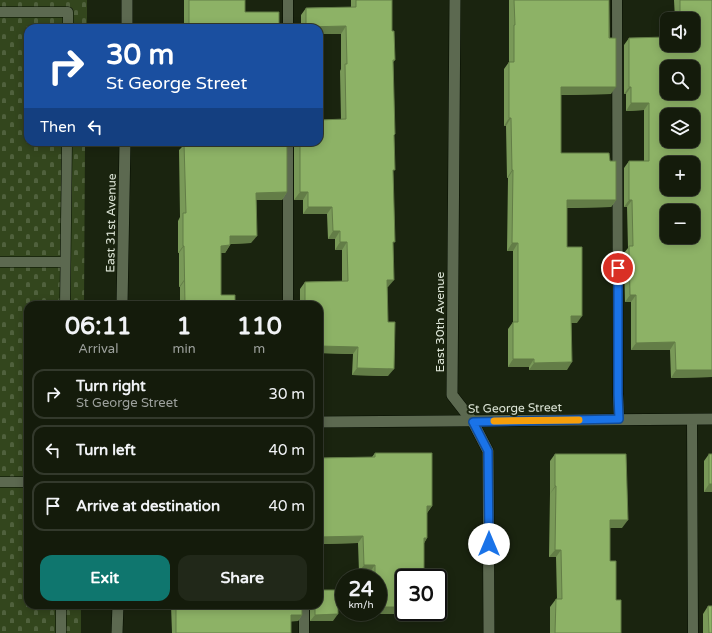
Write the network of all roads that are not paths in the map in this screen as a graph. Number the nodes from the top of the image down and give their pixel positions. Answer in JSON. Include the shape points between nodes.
{"nodes":[{"id":1,"x":127,"y":0,"type":"edge"},
{"id":2,"x":288,"y":0,"type":"edge"},
{"id":3,"x":455,"y":0,"type":"edge"},
{"id":4,"x":617,"y":0,"type":"edge"},
{"id":5,"x":0,"y":12,"type":"edge"},
{"id":6,"x":68,"y":24,"type":"edge"},
{"id":7,"x":127,"y":24,"type":"edge"},
{"id":8,"x":288,"y":24,"type":"edge"},
{"id":9,"x":67,"y":146,"type":"edge"},
{"id":10,"x":125,"y":146,"type":"edge"},
{"id":11,"x":288,"y":146,"type":"edge"},
{"id":12,"x":0,"y":262,"type":"edge"},
{"id":13,"x":65,"y":262,"type":"junction"},
{"id":14,"x":65,"y":301,"type":"edge"},
{"id":15,"x":122,"y":301,"type":"edge"},
{"id":16,"x":288,"y":301,"type":"edge"},
{"id":17,"x":619,"y":419,"type":"junction"},
{"id":18,"x":692,"y":419,"type":"junction"},
{"id":19,"x":712,"y":419,"type":"edge"},
{"id":20,"x":323,"y":422,"type":"edge"},
{"id":21,"x":473,"y":422,"type":"junction"},
{"id":22,"x":0,"y":482,"type":"edge"},
{"id":23,"x":24,"y":482,"type":"edge"},
{"id":24,"x":61,"y":609,"type":"edge"},
{"id":25,"x":118,"y":609,"type":"edge"},
{"id":26,"x":304,"y":609,"type":"edge"},
{"id":27,"x":61,"y":633,"type":"edge"},
{"id":28,"x":117,"y":633,"type":"edge"},
{"id":29,"x":304,"y":633,"type":"edge"},
{"id":30,"x":489,"y":633,"type":"edge"},
{"id":31,"x":693,"y":633,"type":"edge"}],
"edges":[{"from":1,"to":7,"type":"street"},
{"from":2,"to":8,"type":"lane"},
{"from":3,"to":21,"type":"street","name":"East 30th Avenue","via":[[452,395]]},
{"from":4,"to":17,"type":"lane"},
{"from":5,"to":6,"type":"lane","via":[[68,12]]},
{"from":9,"to":13,"type":"lane"},
{"from":10,"to":15,"type":"street","name":"East 31st Avenue"},
{"from":11,"to":16,"type":"lane"},
{"from":12,"to":13,"type":"lane"},
{"from":13,"to":14,"type":"lane"},
{"from":17,"to":18,"type":"street","name":"St George Street"},
{"from":17,"to":21,"type":"street","name":"St George Street"},
{"from":18,"to":19,"type":"street","name":"St George Street"},
{"from":18,"to":31,"type":"lane"},
{"from":20,"to":21,"type":"street","name":"St George Street"},
{"from":21,"to":30,"type":"street","name":"East 30th Avenue","via":[[488,451]]},
{"from":22,"to":23,"type":"lane"},
{"from":24,"to":27,"type":"lane"},
{"from":25,"to":28,"type":"street"},
{"from":26,"to":29,"type":"lane"}]}
